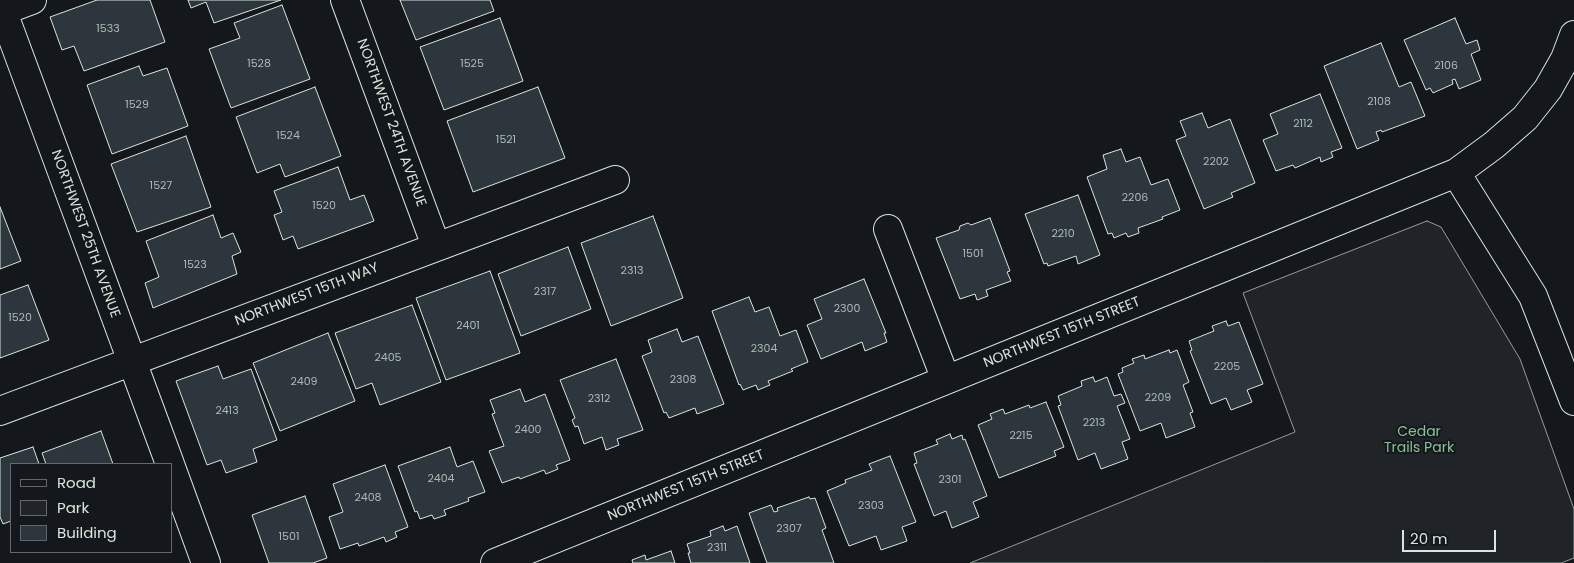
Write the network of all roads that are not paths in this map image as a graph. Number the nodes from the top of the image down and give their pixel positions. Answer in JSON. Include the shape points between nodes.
{"nodes":[{"id":1,"x":32,"y":0,"type":"edge"},
{"id":2,"x":346,"y":0,"type":"edge"},
{"id":3,"x":1,"y":9,"type":"edge"},
{"id":4,"x":1574,"y":35,"type":"edge"},
{"id":5,"x":1456,"y":173,"type":"junction"},
{"id":6,"x":615,"y":180,"type":"dead end"},
{"id":7,"x":888,"y":229,"type":"dead end"},
{"id":8,"x":436,"y":246,"type":"junction"},
{"id":9,"x":132,"y":361,"type":"junction"},
{"id":10,"x":946,"y":380,"type":"junction"},
{"id":11,"x":1574,"y":401,"type":"edge"},
{"id":12,"x":0,"y":411,"type":"edge"},
{"id":13,"x":170,"y":463,"type":"edge"},
{"id":14,"x":172,"y":469,"type":"edge"},
{"id":15,"x":555,"y":552,"type":"edge"},
{"id":16,"x":206,"y":563,"type":"edge"},
{"id":17,"x":495,"y":563,"type":"edge"}],
"edges":[{"from":1,"to":3,"type":"street"},
{"from":2,"to":8,"type":"street","name":"NORTHWEST 24TH AVENUE"},
{"from":3,"to":9,"type":"street","name":"NORTHWEST 25TH AVENUE"},
{"from":4,"to":5,"type":"street","name":"NORTHWEST 15TH STREET","via":[[1548,89],[1525,118]]},
{"from":5,"to":10,"type":"street","name":"NORTHWEST 15TH STREET"},
{"from":5,"to":11,"type":"street","via":[[1533,296]]},
{"from":6,"to":8,"type":"street","name":"NORTHWEST 15TH WAY"},
{"from":7,"to":10,"type":"street"},
{"from":8,"to":9,"type":"street","name":"NORTHWEST 15TH WAY"},
{"from":9,"to":12,"type":"street","name":"NORTHWEST 15TH WAY"},
{"from":9,"to":13,"type":"street","name":"NORTHWEST 25TH AVENUE"},
{"from":10,"to":15,"type":"street","name":"NORTHWEST 15TH STREET"},
{"from":14,"to":16,"type":"street","name":"NORTHWEST 25TH AVENUE"},
{"from":15,"to":17,"type":"street","name":"NORTHWEST 15TH STREET"}]}
